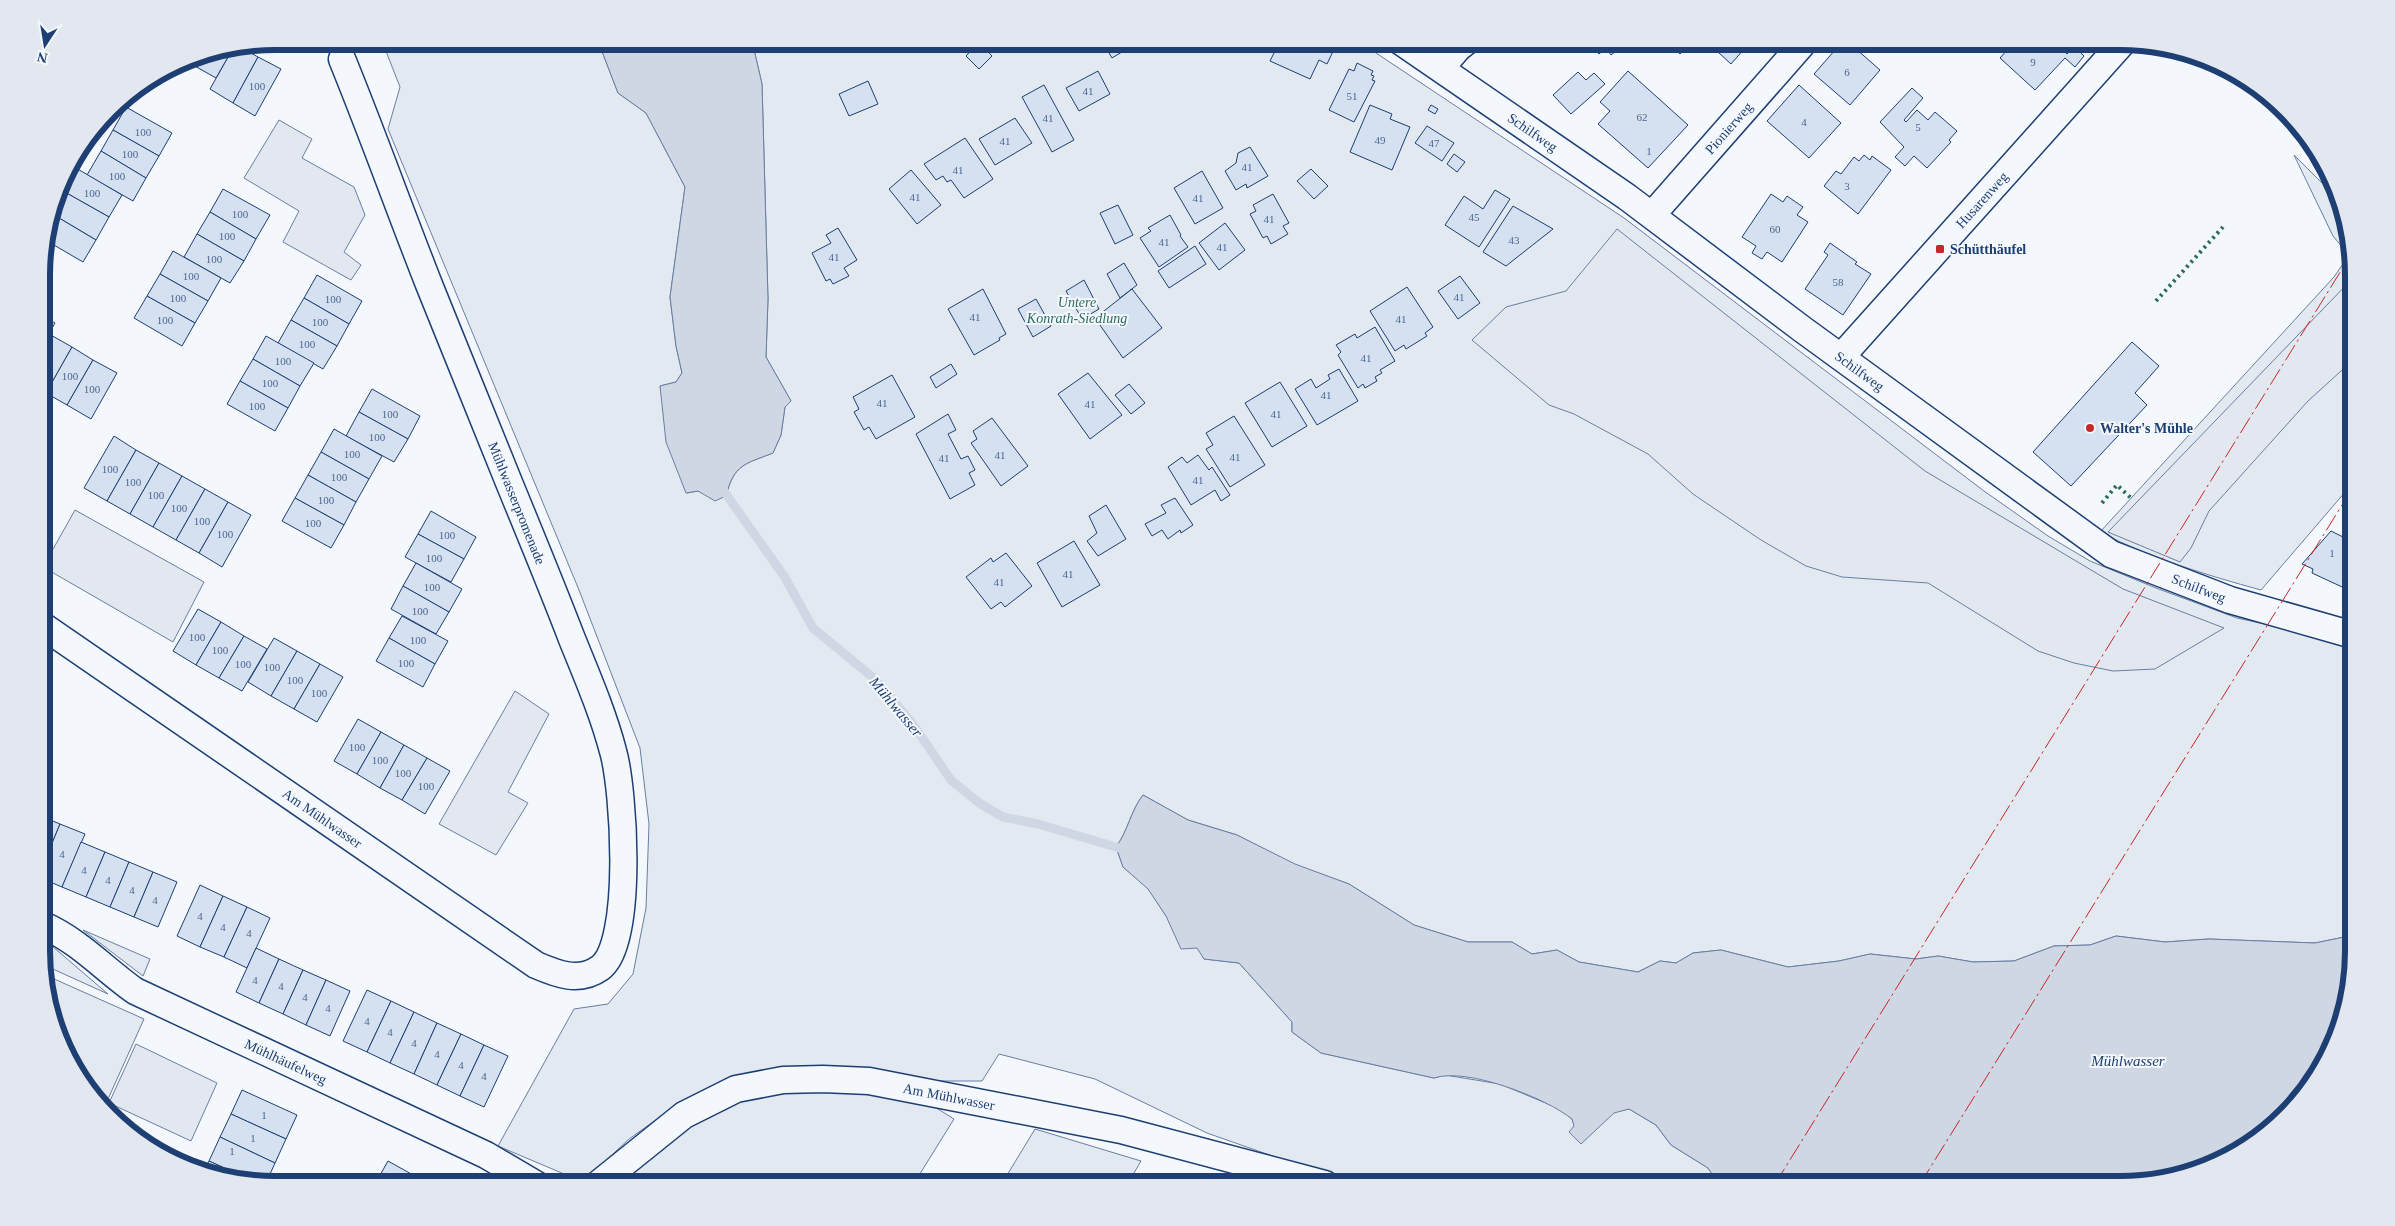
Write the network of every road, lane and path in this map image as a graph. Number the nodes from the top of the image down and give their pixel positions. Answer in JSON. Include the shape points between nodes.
{"nodes":[{"id":1,"x":1414,"y":50,"type":"edge"},
{"id":2,"x":1458,"y":50,"type":"edge"},
{"id":3,"x":1797,"y":50,"type":"edge"},
{"id":4,"x":2116,"y":50,"type":"edge"},
{"id":5,"x":342,"y":59,"type":"dead end"},
{"id":6,"x":1441,"y":68,"type":"junction"},
{"id":7,"x":1652,"y":215,"type":"junction"},
{"id":8,"x":1841,"y":357,"type":"junction"},
{"id":9,"x":50,"y":631,"type":"edge"},
{"id":10,"x":2345,"y":633,"type":"edge"},
{"id":11,"x":50,"y":929,"type":"edge"},
{"id":12,"x":609,"y":959,"type":"joint"},
{"id":13,"x":522,"y":1176,"type":"edge"},
{"id":14,"x":608,"y":1176,"type":"edge"},
{"id":15,"x":1262,"y":1176,"type":"edge"}],
"edges":[{"from":1,"to":6,"type":"street","name":"Schilfweg"},
{"from":2,"to":6,"type":"street"},
{"from":3,"to":7,"type":"street","name":"Pionierweg"},
{"from":4,"to":8,"type":"street","name":"Husarenweg"},
{"from":5,"to":12,"type":"street","name":"Mühlwasserpromenade","via":[[614,753],[625,849],[622,899],[614,948]]},
{"from":6,"to":7,"type":"street","name":"Schilfweg"},
{"from":7,"to":8,"type":"street","name":"Schilfweg"},
{"from":8,"to":10,"type":"street","name":"Schilfweg","via":[[2111,554],[2230,600]]},
{"from":9,"to":12,"type":"street","name":"Am Mühlwasser","via":[[536,965],[576,977],[601,968]]},
{"from":11,"to":13,"type":"street","name":"Mühlhäufelweg","via":[[82,947],[135,991],[486,1155]]},
{"from":14,"to":15,"type":"street","name":"Am Mühlwasser","via":[[684,1115],[736,1089],[782,1080],[815,1079],[869,1081],[1102,1126]]}]}
